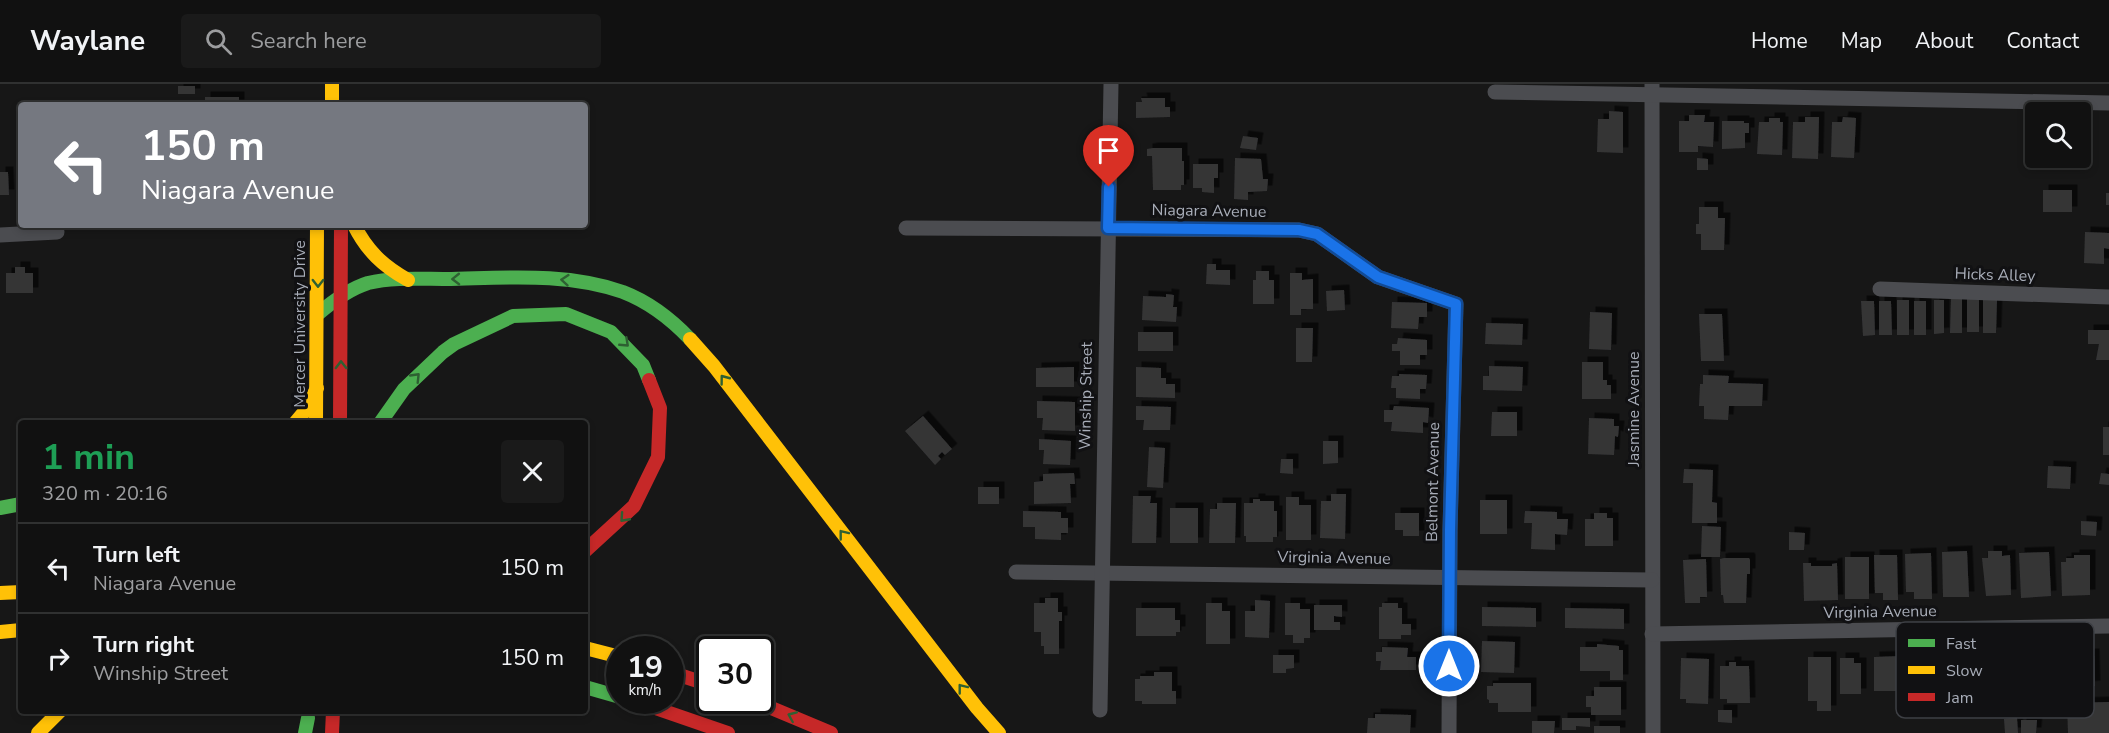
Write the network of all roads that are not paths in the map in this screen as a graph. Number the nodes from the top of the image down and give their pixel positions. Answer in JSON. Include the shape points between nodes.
{"nodes":[{"id":1,"x":332,"y":84,"type":"edge"},
{"id":2,"x":1111,"y":84,"type":"edge"},
{"id":3,"x":1652,"y":89,"type":"edge"},
{"id":4,"x":1495,"y":92,"type":"dead end"},
{"id":5,"x":332,"y":102,"type":"edge"},
{"id":6,"x":2109,"y":103,"type":"edge"},
{"id":7,"x":317,"y":228,"type":"edge"},
{"id":8,"x":341,"y":228,"type":"edge"},
{"id":9,"x":356,"y":228,"type":"edge"},
{"id":10,"x":906,"y":228,"type":"dead end"},
{"id":11,"x":1108,"y":228,"type":"junction"},
{"id":12,"x":57,"y":232,"type":"dead end"},
{"id":13,"x":0,"y":235,"type":"edge"},
{"id":14,"x":408,"y":280,"type":"junction"},
{"id":15,"x":1880,"y":289,"type":"dead end"},
{"id":16,"x":341,"y":295,"type":"junction"},
{"id":17,"x":2109,"y":297,"type":"edge"},
{"id":18,"x":1456,"y":304,"type":"joint"},
{"id":19,"x":318,"y":314,"type":"junction"},
{"id":20,"x":317,"y":388,"type":"junction"},
{"id":21,"x":298,"y":420,"type":"edge"},
{"id":22,"x":316,"y":420,"type":"edge"},
{"id":23,"x":340,"y":420,"type":"edge"},
{"id":24,"x":382,"y":420,"type":"edge"},
{"id":25,"x":18,"y":505,"type":"edge"},
{"id":26,"x":0,"y":508,"type":"edge"},
{"id":27,"x":588,"y":549,"type":"edge"},
{"id":28,"x":1016,"y":572,"type":"dead end"},
{"id":29,"x":1101,"y":573,"type":"junction"},
{"id":30,"x":1450,"y":577,"type":"junction"},
{"id":31,"x":1652,"y":580,"type":"junction"},
{"id":32,"x":18,"y":592,"type":"edge"},
{"id":33,"x":0,"y":593,"type":"edge"},
{"id":34,"x":2094,"y":626,"type":"edge"},
{"id":35,"x":2109,"y":626,"type":"edge"},
{"id":36,"x":18,"y":630,"type":"edge"},
{"id":37,"x":1896,"y":630,"type":"edge"},
{"id":38,"x":0,"y":633,"type":"edge"},
{"id":39,"x":1652,"y":634,"type":"junction"},
{"id":40,"x":588,"y":649,"type":"edge"},
{"id":41,"x":606,"y":653,"type":"edge"},
{"id":42,"x":588,"y":688,"type":"edge"},
{"id":43,"x":606,"y":694,"type":"edge"},
{"id":44,"x":588,"y":698,"type":"edge"},
{"id":45,"x":606,"y":698,"type":"edge"},
{"id":46,"x":774,"y":709,"type":"edge"},
{"id":47,"x":1100,"y":710,"type":"dead end"},
{"id":48,"x":57,"y":714,"type":"edge"},
{"id":49,"x":308,"y":714,"type":"edge"},
{"id":50,"x":673,"y":714,"type":"edge"},
{"id":51,"x":38,"y":733,"type":"edge"},
{"id":52,"x":306,"y":733,"type":"edge"},
{"id":53,"x":728,"y":733,"type":"edge"},
{"id":54,"x":831,"y":733,"type":"edge"},
{"id":55,"x":999,"y":733,"type":"edge"},
{"id":56,"x":1449,"y":733,"type":"edge"},
{"id":57,"x":1653,"y":733,"type":"edge"}],
"edges":[{"from":1,"to":5,"type":"main road"},
{"from":2,"to":11,"type":"street","name":"Winship Street"},
{"from":3,"to":4,"type":"street"},
{"from":3,"to":6,"type":"street"},
{"from":3,"to":31,"type":"street","name":"Jasmine Avenue"},
{"from":7,"to":19,"type":"main road","name":"Mercer University Drive","one_way":true},
{"from":8,"to":16,"type":"main road"},
{"from":9,"to":14,"type":"main road","via":[[371,255]]},
{"from":10,"to":11,"type":"street","name":"Niagara Avenue"},
{"from":11,"to":18,"type":"street","name":"Niagara Avenue","via":[[1299,230],[1317,234],[1378,277]]},
{"from":11,"to":29,"type":"street","name":"Winship Street"},
{"from":12,"to":13,"type":"street"},
{"from":14,"to":16,"type":"main road","via":[[369,282]]},
{"from":55,"to":14,"type":"main road","one_way":true,"via":[[714,366],[666,316],[621,291],[573,280]]},
{"from":15,"to":17,"type":"street","name":"Hicks Alley"},
{"from":16,"to":19,"type":"main road"},
{"from":23,"to":16,"type":"main road","one_way":true},
{"from":18,"to":30,"type":"street","name":"Belmont Avenue"},
{"from":19,"to":20,"type":"main road","name":"Mercer University Drive"},
{"from":20,"to":21,"type":"main road"},
{"from":20,"to":22,"type":"main road","name":"Mercer University Drive"},
{"from":24,"to":27,"type":"main road","one_way":true,"via":[[405,387],[441,353],[482,327],[503,319],[544,311],[565,312],[582,316],[614,334],[641,361],[651,379],[660,412],[661,446],[657,465],[641,498],[611,531]]},
{"from":25,"to":26,"type":"main road"},
{"from":28,"to":29,"type":"street","name":"Virginia Avenue"},
{"from":29,"to":30,"type":"street","name":"Virginia Avenue"},
{"from":29,"to":47,"type":"street","name":"Winship Street"},
{"from":30,"to":31,"type":"street","name":"Virginia Avenue"},
{"from":30,"to":56,"type":"street","name":"Belmont Avenue"},
{"from":31,"to":39,"type":"street","name":"Jasmine Avenue"},
{"from":32,"to":33,"type":"main road"},
{"from":34,"to":35,"type":"street","name":"Virginia Avenue"},
{"from":36,"to":38,"type":"main road"},
{"from":37,"to":39,"type":"street","name":"Virginia Avenue"},
{"from":39,"to":57,"type":"street","name":"Jasmine Avenue"},
{"from":40,"to":41,"type":"main road"},
{"from":42,"to":43,"type":"main road"},
{"from":44,"to":45,"type":"main road"},
{"from":54,"to":46,"type":"main road","one_way":true},
{"from":48,"to":51,"type":"main road"},
{"from":49,"to":52,"type":"main road"},
{"from":50,"to":53,"type":"main road"}]}
